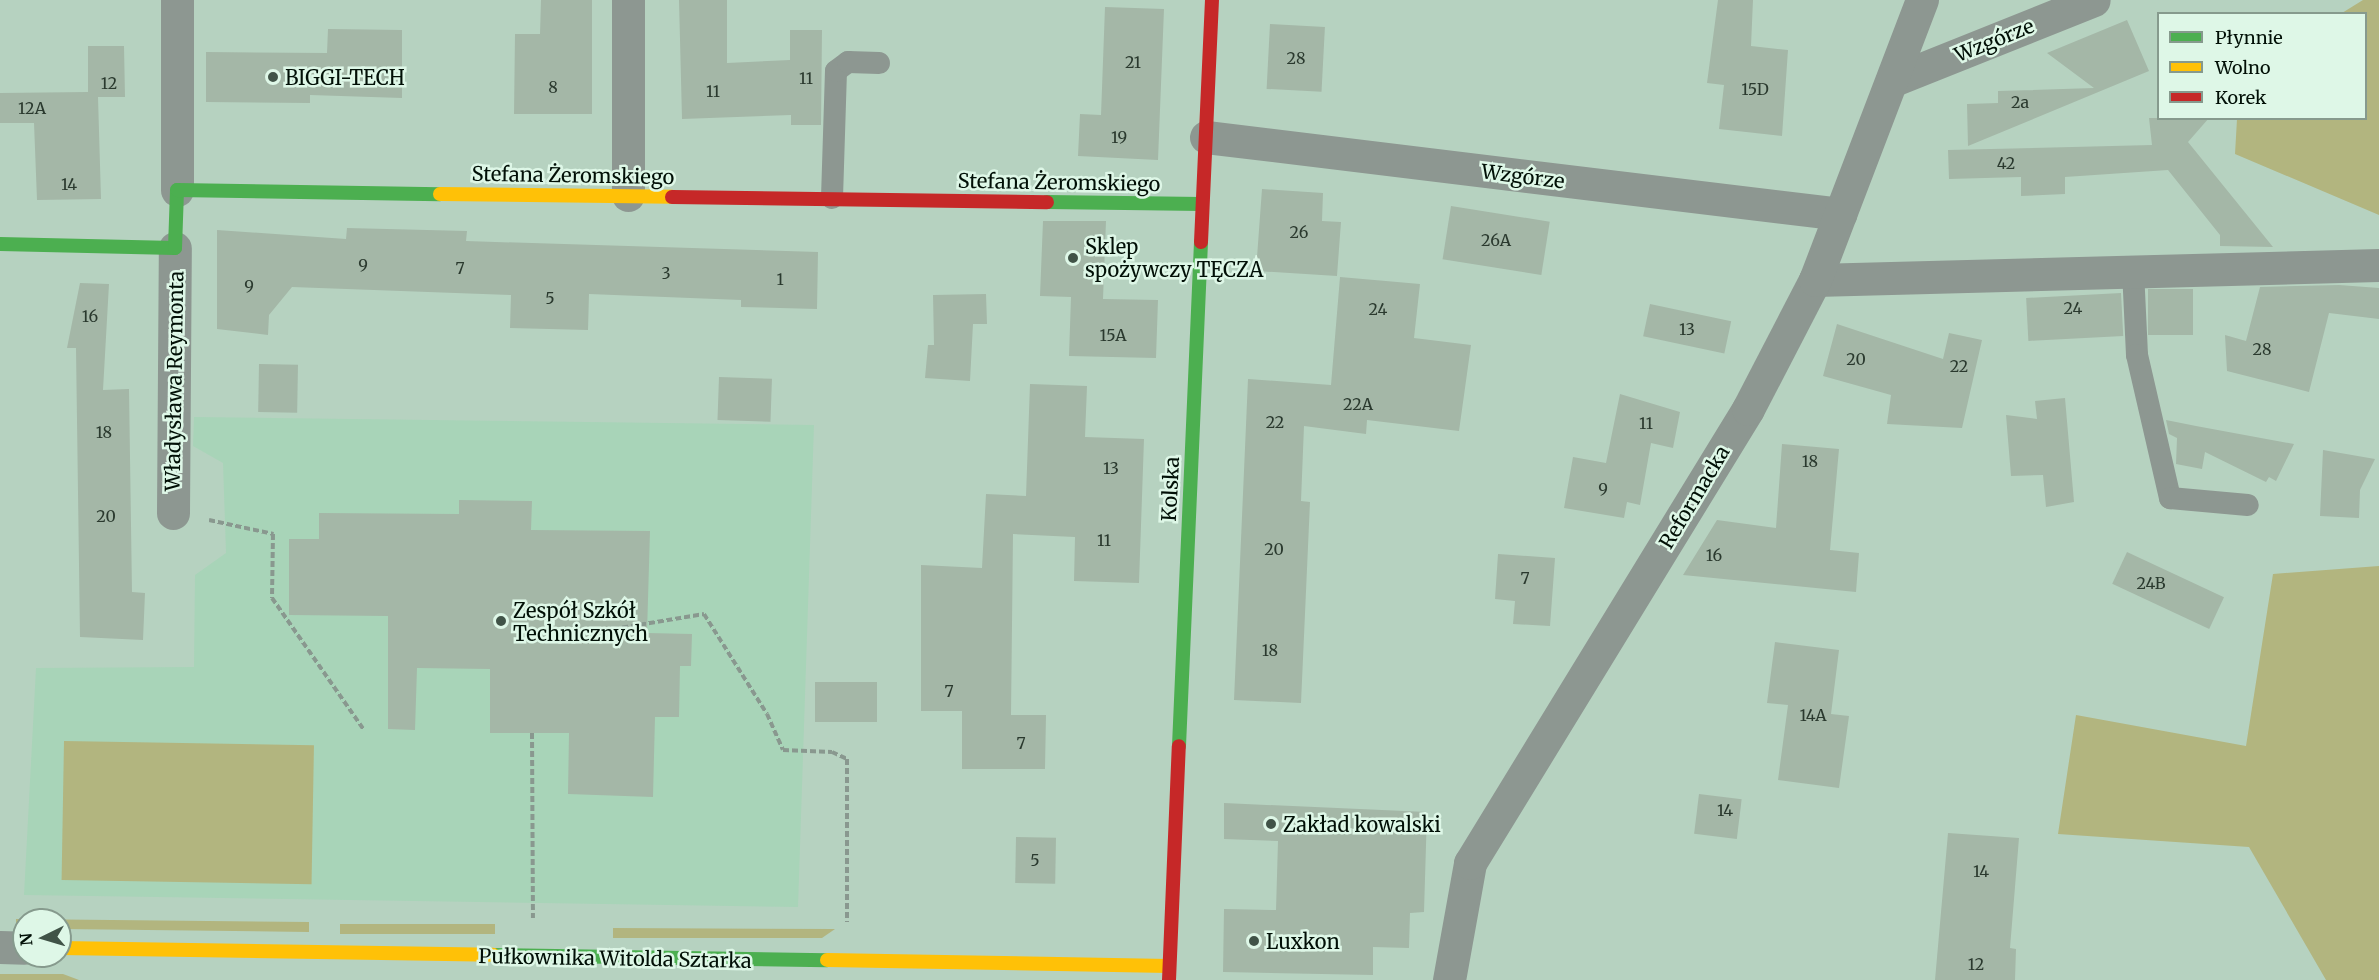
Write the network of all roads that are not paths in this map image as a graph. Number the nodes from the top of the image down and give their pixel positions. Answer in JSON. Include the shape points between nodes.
{"nodes":[{"id":1,"x":177,"y":0,"type":"edge"},
{"id":2,"x":628,"y":0,"type":"edge"},
{"id":3,"x":1212,"y":0,"type":"edge"},
{"id":4,"x":1922,"y":0,"type":"edge"},
{"id":5,"x":2094,"y":0,"type":"edge"},
{"id":6,"x":879,"y":63,"type":"dead end"},
{"id":7,"x":1894,"y":80,"type":"junction"},
{"id":8,"x":1206,"y":137,"type":"junction"},
{"id":9,"x":177,"y":190,"type":"junction"},
{"id":10,"x":628,"y":195,"type":"junction"},
{"id":11,"x":832,"y":198,"type":"junction"},
{"id":12,"x":1203,"y":204,"type":"junction"},
{"id":13,"x":1840,"y":214,"type":"junction"},
{"id":14,"x":0,"y":244,"type":"edge"},
{"id":15,"x":175,"y":248,"type":"junction"},
{"id":16,"x":2379,"y":265,"type":"edge"},
{"id":17,"x":2133,"y":270,"type":"junction"},
{"id":18,"x":1815,"y":280,"type":"junction"},
{"id":19,"x":2248,"y":505,"type":"dead end"},
{"id":20,"x":173,"y":513,"type":"dead end"},
{"id":21,"x":72,"y":948,"type":"edge"},
{"id":22,"x":1169,"y":973,"type":"edge"},
{"id":23,"x":1449,"y":980,"type":"edge"}],
"edges":[{"from":1,"to":9,"type":"street"},
{"from":2,"to":10,"type":"street"},
{"from":3,"to":8,"type":"street","name":"Kolska"},
{"from":4,"to":7,"type":"street","name":"Reformacka"},
{"from":5,"to":7,"type":"street","name":"Wzgórze"},
{"from":6,"to":11,"type":"lane","via":[[848,62],[836,71]]},
{"from":7,"to":13,"type":"street","name":"Reformacka"},
{"from":8,"to":12,"type":"street","name":"Kolska"},
{"from":8,"to":13,"type":"street","name":"Wzgórze"},
{"from":9,"to":10,"type":"street","name":"Stefana Żeromskiego"},
{"from":9,"to":15,"type":"street"},
{"from":10,"to":11,"type":"street","name":"Stefana Żeromskiego"},
{"from":11,"to":12,"type":"street","name":"Stefana Żeromskiego"},
{"from":12,"to":22,"type":"street","name":"Kolska"},
{"from":13,"to":18,"type":"street","name":"Reformacka"},
{"from":14,"to":15,"type":"street"},
{"from":15,"to":20,"type":"street","name":"Władysława Reymonta"},
{"from":16,"to":17,"type":"street"},
{"from":17,"to":18,"type":"street"},
{"from":17,"to":19,"type":"lane","via":[[2137,355],[2170,498]]},
{"from":18,"to":23,"type":"street","name":"Reformacka","via":[[1748,409],[1470,863]]},
{"from":21,"to":22,"type":"street","name":"Pułkownika Witolda Sztarka"}]}
